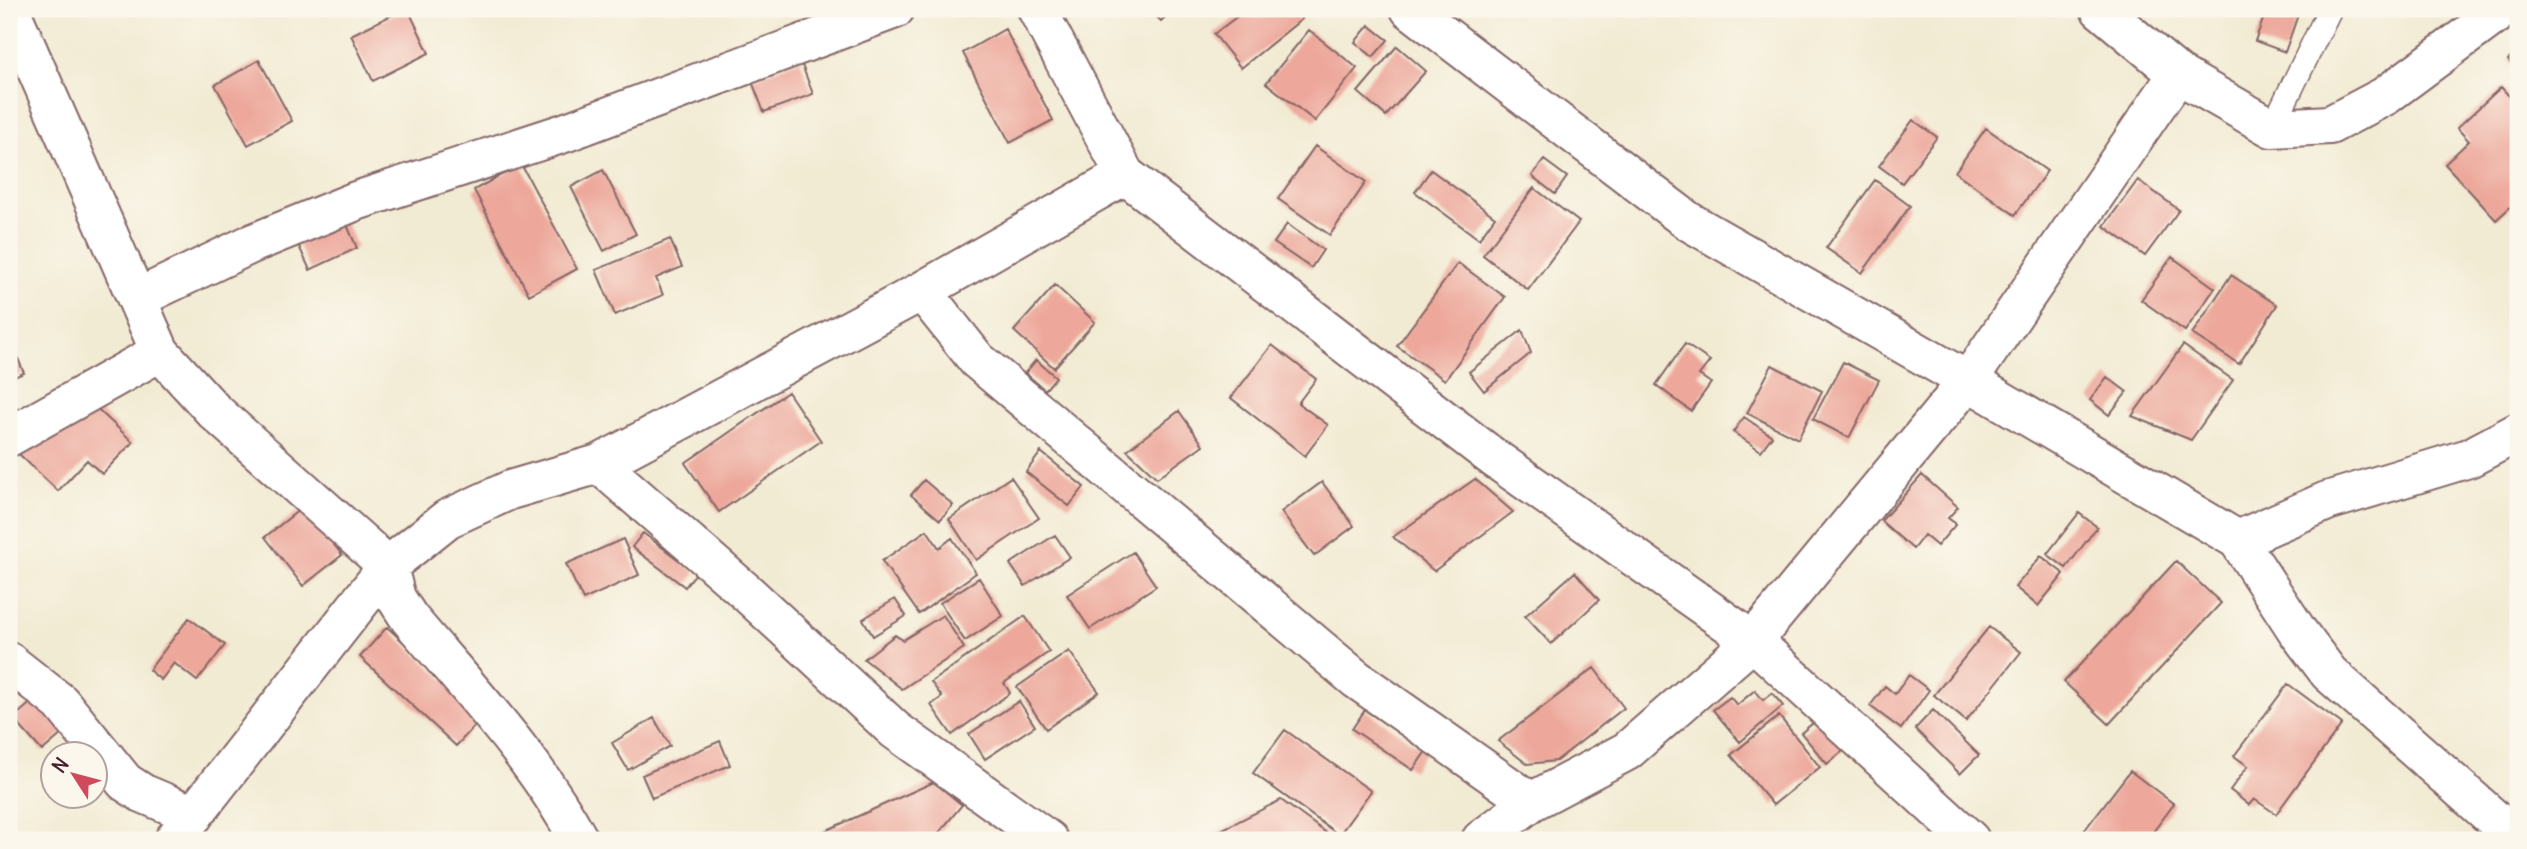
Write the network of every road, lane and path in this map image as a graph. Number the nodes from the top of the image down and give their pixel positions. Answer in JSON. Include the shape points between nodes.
{"nodes":[{"id":1,"x":11,"y":9,"type":"edge"},
{"id":2,"x":895,"y":9,"type":"edge"},
{"id":3,"x":1037,"y":9,"type":"edge"},
{"id":4,"x":1410,"y":9,"type":"edge"},
{"id":5,"x":2100,"y":9,"type":"edge"},
{"id":6,"x":2330,"y":9,"type":"edge"},
{"id":7,"x":2503,"y":9,"type":"edge"},
{"id":8,"x":2178,"y":74,"type":"junction"},
{"id":9,"x":2272,"y":128,"type":"junction"},
{"id":10,"x":1125,"y":175,"type":"junction"},
{"id":11,"x":922,"y":291,"type":"junction"},
{"id":12,"x":138,"y":298,"type":"junction"},
{"id":13,"x":160,"y":352,"type":"junction"},
{"id":14,"x":1968,"y":381,"type":"junction"},
{"id":15,"x":2518,"y":432,"type":"edge"},
{"id":16,"x":9,"y":437,"type":"edge"},
{"id":17,"x":599,"y":464,"type":"junction"},
{"id":18,"x":2238,"y":540,"type":"junction"},
{"id":19,"x":388,"y":566,"type":"junction"},
{"id":20,"x":1753,"y":641,"type":"junction"},
{"id":21,"x":9,"y":662,"type":"edge"},
{"id":22,"x":1531,"y":802,"type":"junction"},
{"id":23,"x":184,"y":827,"type":"edge"},
{"id":24,"x":579,"y":840,"type":"edge"},
{"id":25,"x":1048,"y":840,"type":"edge"},
{"id":26,"x":1481,"y":840,"type":"edge"},
{"id":27,"x":1969,"y":840,"type":"edge"},
{"id":28,"x":2518,"y":840,"type":"edge"}],
"edges":[{"from":1,"to":12,"type":"street"},
{"from":2,"to":12,"type":"street","via":[[564,133],[356,201]]},
{"from":3,"to":10,"type":"street"},
{"from":4,"to":14,"type":"street","via":[[1688,221]]},
{"from":5,"to":8,"type":"street"},
{"from":6,"to":9,"type":"lane"},
{"from":7,"to":9,"type":"street","via":[[2385,96],[2330,125]]},
{"from":8,"to":9,"type":"street"},
{"from":8,"to":14,"type":"street"},
{"from":10,"to":11,"type":"street"},
{"from":10,"to":20,"type":"street","via":[[1494,458]]},
{"from":11,"to":17,"type":"street"},
{"from":11,"to":22,"type":"street","via":[[977,359],[1335,662]]},
{"from":12,"to":13,"type":"street"},
{"from":13,"to":16,"type":"street"},
{"from":13,"to":19,"type":"street","via":[[214,411]]},
{"from":14,"to":18,"type":"street"},
{"from":14,"to":20,"type":"street"},
{"from":15,"to":18,"type":"street","via":[[2469,458],[2327,501]]},
{"from":17,"to":19,"type":"street","via":[[510,490],[447,519]]},
{"from":17,"to":25,"type":"street","via":[[895,730]]},
{"from":18,"to":28,"type":"street","via":[[2329,673]]},
{"from":19,"to":23,"type":"street"},
{"from":19,"to":24,"type":"street","via":[[396,598],[409,618],[522,753],[559,803]]},
{"from":20,"to":22,"type":"street","via":[[1627,751]]},
{"from":20,"to":27,"type":"street"},
{"from":21,"to":23,"type":"street","via":[[61,703],[125,782]]},
{"from":22,"to":26,"type":"street"}]}
